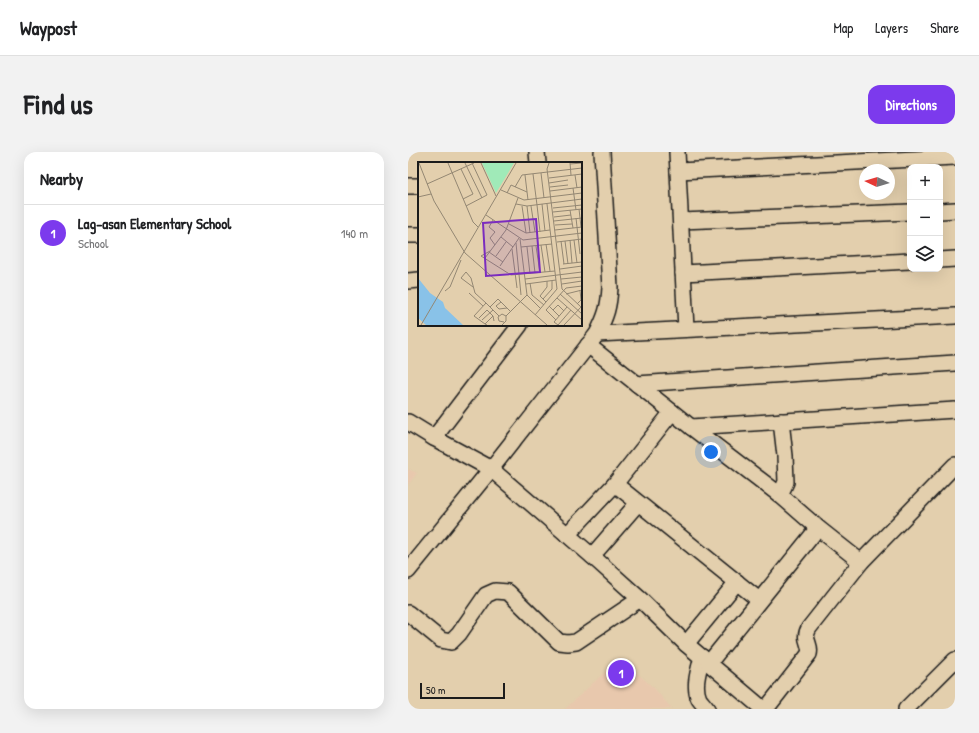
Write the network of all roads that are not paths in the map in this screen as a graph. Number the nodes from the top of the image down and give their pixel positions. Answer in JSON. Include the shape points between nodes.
{"nodes":[{"id":1,"x":602,"y":152,"type":"edge"},
{"id":2,"x":677,"y":152,"type":"edge"},
{"id":3,"x":955,"y":157,"type":"edge"},
{"id":4,"x":678,"y":171,"type":"junction"},
{"id":5,"x":955,"y":210,"type":"edge"},
{"id":6,"x":943,"y":211,"type":"edge"},
{"id":7,"x":907,"y":212,"type":"edge"},
{"id":8,"x":681,"y":221,"type":"junction"},
{"id":9,"x":418,"y":234,"type":"edge"},
{"id":10,"x":408,"y":235,"type":"edge"},
{"id":11,"x":955,"y":259,"type":"edge"},
{"id":12,"x":943,"y":260,"type":"edge"},
{"id":13,"x":907,"y":261,"type":"edge"},
{"id":14,"x":683,"y":273,"type":"junction"},
{"id":15,"x":955,"y":316,"type":"edge"},
{"id":16,"x":519,"y":326,"type":"edge"},
{"id":17,"x":686,"y":329,"type":"junction"},
{"id":18,"x":592,"y":340,"type":"junction"},
{"id":19,"x":955,"y":363,"type":"edge"},
{"id":20,"x":637,"y":384,"type":"junction"},
{"id":21,"x":955,"y":410,"type":"edge"},
{"id":22,"x":672,"y":412,"type":"junction"},
{"id":23,"x":781,"y":421,"type":"junction"},
{"id":24,"x":408,"y":422,"type":"edge"},
{"id":25,"x":691,"y":427,"type":"junction"},
{"id":26,"x":434,"y":438,"type":"junction"},
{"id":27,"x":955,"y":465,"type":"edge"},
{"id":28,"x":492,"y":469,"type":"junction"},
{"id":29,"x":614,"y":484,"type":"junction"},
{"id":30,"x":780,"y":495,"type":"junction"},
{"id":31,"x":638,"y":503,"type":"junction"},
{"id":32,"x":818,"y":528,"type":"junction"},
{"id":33,"x":567,"y":535,"type":"junction"},
{"id":34,"x":592,"y":556,"type":"junction"},
{"id":35,"x":861,"y":562,"type":"junction"},
{"id":36,"x":408,"y":571,"type":"edge"},
{"id":37,"x":737,"y":582,"type":"junction"},
{"id":38,"x":640,"y":599,"type":"junction"},
{"id":39,"x":759,"y":600,"type":"junction"},
{"id":40,"x":408,"y":613,"type":"edge"},
{"id":41,"x":686,"y":644,"type":"junction"},
{"id":42,"x":706,"y":660,"type":"junction"},
{"id":43,"x":955,"y":660,"type":"edge"},
{"id":44,"x":707,"y":709,"type":"edge"},
{"id":45,"x":764,"y":709,"type":"edge"},
{"id":46,"x":906,"y":709,"type":"edge"}],
"edges":[{"from":1,"to":18,"type":"street","via":[[610,304]]},
{"from":2,"to":4,"type":"street"},
{"from":3,"to":4,"type":"street"},
{"from":4,"to":8,"type":"street"},
{"from":5,"to":6,"type":"street"},
{"from":7,"to":8,"type":"street"},
{"from":8,"to":14,"type":"street"},
{"from":9,"to":10,"type":"street"},
{"from":11,"to":12,"type":"street"},
{"from":13,"to":14,"type":"street"},
{"from":14,"to":17,"type":"street"},
{"from":15,"to":17,"type":"street"},
{"from":16,"to":26,"type":"street"},
{"from":17,"to":18,"type":"street"},
{"from":18,"to":20,"type":"street"},
{"from":18,"to":28,"type":"street"},
{"from":19,"to":20,"type":"street"},
{"from":20,"to":22,"type":"street"},
{"from":21,"to":23,"type":"street"},
{"from":22,"to":25,"type":"street"},
{"from":22,"to":29,"type":"street"},
{"from":23,"to":25,"type":"street"},
{"from":23,"to":30,"type":"street","via":[[786,482]]},
{"from":24,"to":26,"type":"street"},
{"from":25,"to":30,"type":"street"},
{"from":26,"to":28,"type":"street"},
{"from":27,"to":35,"type":"street"},
{"from":28,"to":33,"type":"street"},
{"from":28,"to":36,"type":"street"},
{"from":29,"to":31,"type":"street"},
{"from":29,"to":33,"type":"street"},
{"from":30,"to":32,"type":"street"},
{"from":31,"to":34,"type":"street"},
{"from":31,"to":37,"type":"street"},
{"from":32,"to":35,"type":"street"},
{"from":32,"to":39,"type":"street"},
{"from":33,"to":34,"type":"street"},
{"from":34,"to":38,"type":"street"},
{"from":35,"to":45,"type":"street","via":[[806,633],[809,654]]},
{"from":37,"to":39,"type":"street"},
{"from":37,"to":41,"type":"street"},
{"from":38,"to":40,"type":"street","via":[[576,642],[568,643],[559,642],[508,592],[495,591],[486,596],[451,642],[441,640]]},
{"from":38,"to":41,"type":"street"},
{"from":39,"to":42,"type":"street"},
{"from":41,"to":42,"type":"street"},
{"from":42,"to":44,"type":"street","via":[[698,676],[697,691],[699,699]]},
{"from":42,"to":45,"type":"street"},
{"from":43,"to":46,"type":"street"}]}
